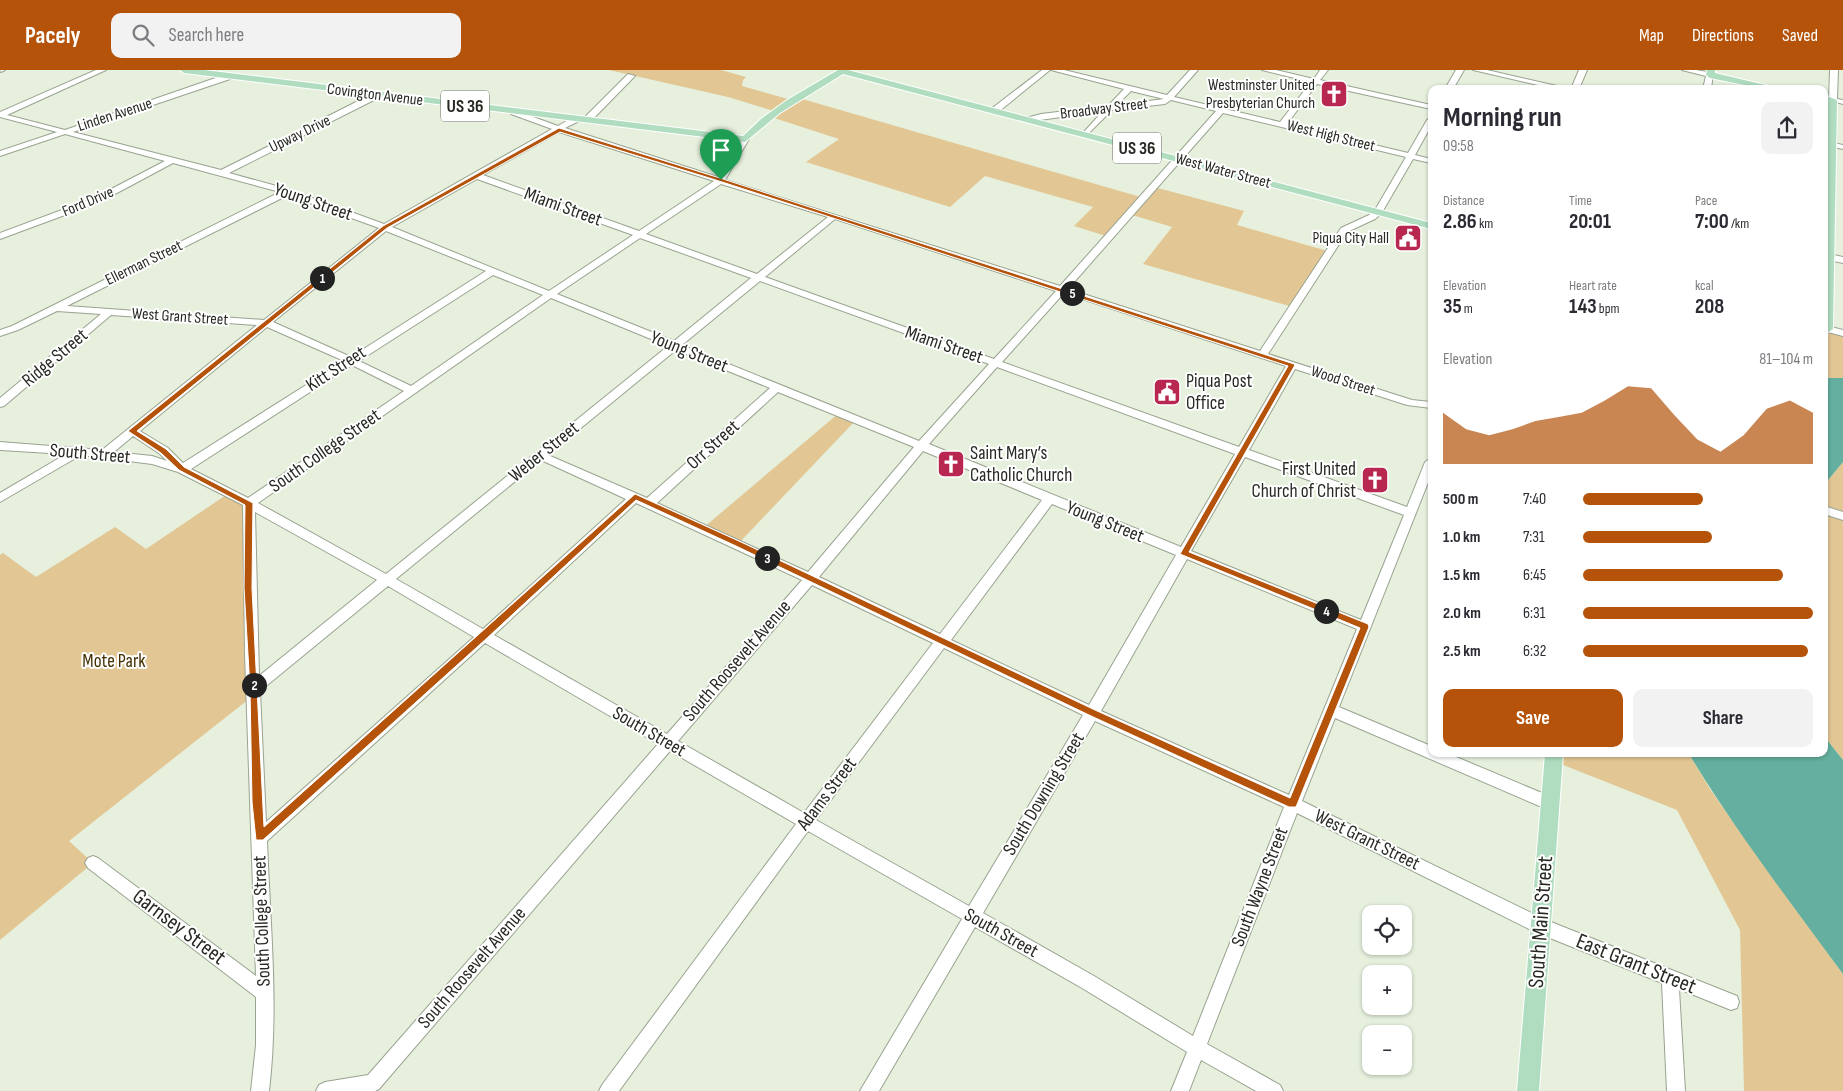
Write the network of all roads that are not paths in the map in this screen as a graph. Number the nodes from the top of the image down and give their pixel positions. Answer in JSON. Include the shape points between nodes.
{"nodes":[{"id":1,"x":102,"y":70,"type":"edge"},
{"id":2,"x":184,"y":70,"type":"edge"},
{"id":3,"x":842,"y":70,"type":"edge"},
{"id":4,"x":1046,"y":70,"type":"edge"},
{"id":5,"x":1055,"y":70,"type":"edge"},
{"id":6,"x":1194,"y":70,"type":"edge"},
{"id":7,"x":1266,"y":70,"type":"edge"},
{"id":8,"x":1324,"y":70,"type":"edge"},
{"id":9,"x":1460,"y":70,"type":"edge"},
{"id":10,"x":1477,"y":70,"type":"edge"},
{"id":11,"x":1583,"y":70,"type":"edge"},
{"id":12,"x":1686,"y":70,"type":"edge"},
{"id":13,"x":1834,"y":70,"type":"edge"},
{"id":14,"x":1710,"y":72,"type":"edge"},
{"id":15,"x":230,"y":76,"type":"junction"},
{"id":16,"x":631,"y":76,"type":"dead end"},
{"id":17,"x":1315,"y":81,"type":"junction"},
{"id":18,"x":1452,"y":85,"type":"edge"},
{"id":19,"x":1547,"y":85,"type":"edge"},
{"id":20,"x":1577,"y":85,"type":"edge"},
{"id":21,"x":1708,"y":85,"type":"edge"},
{"id":22,"x":1762,"y":85,"type":"edge"},
{"id":23,"x":1128,"y":88,"type":"junction"},
{"id":24,"x":377,"y":95,"type":"junction"},
{"id":25,"x":1168,"y":97,"type":"junction"},
{"id":26,"x":1833,"y":100,"type":"edge"},
{"id":27,"x":1428,"y":106,"type":"edge"},
{"id":28,"x":1108,"y":109,"type":"junction"},
{"id":29,"x":1221,"y":110,"type":"junction"},
{"id":30,"x":994,"y":111,"type":"junction"},
{"id":31,"x":514,"y":112,"type":"junction"},
{"id":32,"x":0,"y":115,"type":"edge"},
{"id":33,"x":576,"y":119,"type":"junction"},
{"id":34,"x":586,"y":120,"type":"junction"},
{"id":35,"x":1029,"y":120,"type":"junction"},
{"id":36,"x":1282,"y":124,"type":"junction"},
{"id":37,"x":1428,"y":125,"type":"edge"},
{"id":38,"x":559,"y":130,"type":"junction"},
{"id":39,"x":64,"y":132,"type":"junction"},
{"id":40,"x":1086,"y":134,"type":"junction"},
{"id":41,"x":745,"y":139,"type":"junction"},
{"id":42,"x":1828,"y":144,"type":"edge"},
{"id":43,"x":1843,"y":147,"type":"edge"},
{"id":44,"x":0,"y":154,"type":"edge"},
{"id":45,"x":1410,"y":156,"type":"junction"},
{"id":46,"x":1178,"y":159,"type":"junction"},
{"id":47,"x":172,"y":160,"type":"junction"},
{"id":48,"x":1428,"y":160,"type":"edge"},
{"id":49,"x":222,"y":172,"type":"junction"},
{"id":50,"x":478,"y":176,"type":"junction"},
{"id":51,"x":721,"y":180,"type":"junction"},
{"id":52,"x":288,"y":192,"type":"junction"},
{"id":53,"x":1828,"y":196,"type":"edge"},
{"id":54,"x":1843,"y":200,"type":"edge"},
{"id":55,"x":1378,"y":212,"type":"junction"},
{"id":56,"x":834,"y":216,"type":"junction"},
{"id":57,"x":1428,"y":225,"type":"edge"},
{"id":58,"x":385,"y":227,"type":"junction"},
{"id":59,"x":639,"y":234,"type":"junction"},
{"id":60,"x":0,"y":236,"type":"edge"},
{"id":61,"x":1828,"y":256,"type":"edge"},
{"id":62,"x":1843,"y":260,"type":"edge"},
{"id":63,"x":491,"y":272,"type":"junction"},
{"id":64,"x":756,"y":278,"type":"junction"},
{"id":65,"x":1061,"y":290,"type":"junction"},
{"id":66,"x":549,"y":295,"type":"junction"},
{"id":67,"x":55,"y":308,"type":"junction"},
{"id":68,"x":109,"y":312,"type":"junction"},
{"id":69,"x":266,"y":323,"type":"junction"},
{"id":70,"x":1828,"y":329,"type":"edge"},
{"id":71,"x":0,"y":333,"type":"edge"},
{"id":72,"x":1843,"y":333,"type":"edge"},
{"id":73,"x":675,"y":346,"type":"junction"},
{"id":74,"x":1262,"y":355,"type":"junction"},
{"id":75,"x":350,"y":360,"type":"junction"},
{"id":76,"x":997,"y":363,"type":"junction"},
{"id":77,"x":1292,"y":365,"type":"junction"},
{"id":78,"x":777,"y":387,"type":"junction"},
{"id":79,"x":411,"y":390,"type":"junction"},
{"id":80,"x":0,"y":404,"type":"edge"},
{"id":81,"x":1428,"y":405,"type":"edge"},
{"id":82,"x":132,"y":431,"type":"junction"},
{"id":83,"x":0,"y":446,"type":"edge"},
{"id":84,"x":922,"y":446,"type":"junction"},
{"id":85,"x":79,"y":451,"type":"junction"},
{"id":86,"x":1244,"y":452,"type":"junction"},
{"id":87,"x":104,"y":454,"type":"junction"},
{"id":88,"x":539,"y":455,"type":"junction"},
{"id":89,"x":182,"y":469,"type":"junction"},
{"id":90,"x":1428,"y":481,"type":"edge"},
{"id":91,"x":1426,"y":493,"type":"edge"},
{"id":92,"x":635,"y":497,"type":"junction"},
{"id":93,"x":0,"y":498,"type":"edge"},
{"id":94,"x":1049,"y":499,"type":"junction"},
{"id":95,"x":249,"y":503,"type":"junction"},
{"id":96,"x":649,"y":503,"type":"junction"},
{"id":97,"x":1828,"y":511,"type":"edge"},
{"id":98,"x":1411,"y":512,"type":"junction"},
{"id":99,"x":1843,"y":516,"type":"edge"},
{"id":100,"x":1184,"y":554,"type":"junction"},
{"id":101,"x":810,"y":579,"type":"junction"},
{"id":102,"x":387,"y":580,"type":"junction"},
{"id":103,"x":1365,"y":627,"type":"junction"},
{"id":104,"x":483,"y":637,"type":"junction"},
{"id":105,"x":941,"y":642,"type":"junction"},
{"id":106,"x":254,"y":688,"type":"junction"},
{"id":107,"x":1331,"y":710,"type":"junction"},
{"id":108,"x":1092,"y":713,"type":"junction"},
{"id":109,"x":667,"y":742,"type":"junction"},
{"id":110,"x":1428,"y":751,"type":"edge"},
{"id":111,"x":1441,"y":757,"type":"edge"},
{"id":112,"x":1554,"y":757,"type":"edge"},
{"id":113,"x":1549,"y":803,"type":"junction"},
{"id":114,"x":1293,"y":804,"type":"junction"},
{"id":115,"x":806,"y":822,"type":"junction"},
{"id":116,"x":260,"y":837,"type":"junction"},
{"id":117,"x":93,"y":863,"type":"dead end"},
{"id":118,"x":972,"y":917,"type":"junction"},
{"id":119,"x":1541,"y":926,"type":"junction"},
{"id":120,"x":1670,"y":979,"type":"junction"},
{"id":121,"x":264,"y":992,"type":"junction"},
{"id":122,"x":1731,"y":1002,"type":"dead end"},
{"id":123,"x":1197,"y":1048,"type":"junction"},
{"id":124,"x":378,"y":1087,"type":"edge"},
{"id":125,"x":260,"y":1091,"type":"edge"},
{"id":126,"x":325,"y":1091,"type":"edge"},
{"id":127,"x":608,"y":1091,"type":"edge"},
{"id":128,"x":869,"y":1091,"type":"edge"},
{"id":129,"x":1180,"y":1091,"type":"edge"},
{"id":130,"x":1274,"y":1091,"type":"edge"},
{"id":131,"x":1528,"y":1091,"type":"edge"},
{"id":132,"x":1676,"y":1091,"type":"edge"}],
"edges":[{"from":1,"to":32,"type":"street"},
{"from":2,"to":15,"type":"main road","name":"Covington Avenue","number":"US 36"},
{"from":3,"to":30,"type":"main road","name":"West Water Street","number":"US 36"},
{"from":3,"to":41,"type":"main road","name":"South College Street","number":"US 36","via":[[751,131]]},
{"from":4,"to":30,"type":"street"},
{"from":5,"to":23,"type":"street","name":"West High Street"},
{"from":6,"to":25,"type":"street","name":"Broadway Street"},
{"from":7,"to":17,"type":"street"},
{"from":8,"to":17,"type":"street"},
{"from":9,"to":18,"type":"street"},
{"from":10,"to":19,"type":"street"},
{"from":11,"to":20,"type":"street"},
{"from":12,"to":14,"type":"street"},
{"from":13,"to":26,"type":"street"},
{"from":14,"to":21,"type":"street"},
{"from":14,"to":22,"type":"main road"},
{"from":15,"to":24,"type":"main road","name":"Covington Avenue","number":"US 36"},
{"from":15,"to":39,"type":"street","name":"Linden Avenue"},
{"from":16,"to":34,"type":"street"},
{"from":17,"to":27,"type":"street"},
{"from":17,"to":36,"type":"street"},
{"from":23,"to":25,"type":"street","name":"West High Street"},
{"from":23,"to":28,"type":"street"},
{"from":24,"to":31,"type":"main road","name":"Covington Avenue","number":"US 36"},
{"from":24,"to":49,"type":"street","name":"Upway Drive"},
{"from":25,"to":28,"type":"street","name":"Broadway Street","via":[[1165,102]]},
{"from":25,"to":29,"type":"street","name":"West High Street"},
{"from":26,"to":42,"type":"main road"},
{"from":28,"to":35,"type":"street","name":"Broadway Street"},
{"from":28,"to":40,"type":"street"},
{"from":29,"to":36,"type":"street","name":"West High Street"},
{"from":29,"to":46,"type":"street","name":"South Roosevelt Avenue"},
{"from":30,"to":35,"type":"main road","name":"West Water Street","number":"US 36"},
{"from":31,"to":33,"type":"main road","name":"Covington Avenue","number":"US 36"},
{"from":31,"to":38,"type":"street","name":"Wood Street"},
{"from":32,"to":39,"type":"street","name":"Young Street"},
{"from":33,"to":34,"type":"main road","name":"Covington Avenue","number":"US 36"},
{"from":33,"to":38,"type":"street"},
{"from":34,"to":41,"type":"main road","name":"Covington Avenue","number":"US 36"},
{"from":35,"to":40,"type":"main road","name":"West Water Street","number":"US 36"},
{"from":36,"to":45,"type":"street","name":"West High Street"},
{"from":37,"to":45,"type":"street"},
{"from":38,"to":50,"type":"street"},
{"from":38,"to":51,"type":"street","name":"Wood Street"},
{"from":39,"to":44,"type":"street","name":"Linden Avenue"},
{"from":39,"to":47,"type":"street","name":"Young Street"},
{"from":40,"to":46,"type":"main road","name":"West Water Street","number":"US 36"},
{"from":41,"to":51,"type":"street","name":"South College Street"},
{"from":42,"to":43,"type":"street"},
{"from":42,"to":53,"type":"main road"},
{"from":45,"to":48,"type":"street","name":"West High Street"},
{"from":45,"to":55,"type":"street"},
{"from":46,"to":55,"type":"main road","name":"West Water Street","number":"US 36"},
{"from":46,"to":65,"type":"street","name":"South Roosevelt Avenue"},
{"from":47,"to":49,"type":"street","name":"Young Street"},
{"from":47,"to":60,"type":"street","name":"Ford Drive","via":[[97,200]]},
{"from":49,"to":52,"type":"street","name":"Young Street"},
{"from":50,"to":58,"type":"street"},
{"from":50,"to":59,"type":"street","name":"Miami Street"},
{"from":51,"to":56,"type":"street","name":"Wood Street"},
{"from":51,"to":59,"type":"street","name":"South College Street"},
{"from":52,"to":58,"type":"street","name":"Young Street"},
{"from":52,"to":67,"type":"street","name":"Ellerman Street"},
{"from":53,"to":54,"type":"main road"},
{"from":55,"to":57,"type":"main road","name":"West Water Street","number":"US 36"},
{"from":55,"to":74,"type":"street","via":[[1344,230]]},
{"from":56,"to":64,"type":"street","name":"Weber Street"},
{"from":56,"to":65,"type":"street","name":"Wood Street"},
{"from":58,"to":63,"type":"street","name":"Young Street"},
{"from":58,"to":69,"type":"street"},
{"from":59,"to":64,"type":"street","name":"Miami Street"},
{"from":59,"to":66,"type":"street","name":"South College Street"},
{"from":61,"to":62,"type":"street"},
{"from":63,"to":66,"type":"street","name":"Young Street"},
{"from":63,"to":75,"type":"street","name":"Kitt Street"},
{"from":64,"to":73,"type":"street","name":"Weber Street"},
{"from":64,"to":76,"type":"street","name":"Miami Street"},
{"from":65,"to":74,"type":"street","name":"Wood Street"},
{"from":65,"to":76,"type":"street","name":"South Roosevelt Avenue"},
{"from":66,"to":73,"type":"street","name":"Young Street"},
{"from":66,"to":79,"type":"street","name":"South College Street"},
{"from":67,"to":68,"type":"street","name":"West Grant Street"},
{"from":67,"to":71,"type":"street","name":"Ellerman Street"},
{"from":68,"to":69,"type":"street","name":"West Grant Street"},
{"from":68,"to":80,"type":"street","name":"Ridge Street"},
{"from":69,"to":75,"type":"street","name":"West Grant Street"},
{"from":69,"to":82,"type":"street"},
{"from":70,"to":72,"type":"street"},
{"from":73,"to":78,"type":"street","name":"Young Street"},
{"from":73,"to":88,"type":"street","name":"Weber Street"},
{"from":74,"to":77,"type":"street","name":"Wood Street"},
{"from":75,"to":79,"type":"street","name":"West Grant Street"},
{"from":75,"to":89,"type":"street","name":"Kitt Street"},
{"from":76,"to":84,"type":"street","name":"South Roosevelt Avenue"},
{"from":76,"to":86,"type":"street","name":"Miami Street"},
{"from":77,"to":81,"type":"street","name":"Wood Street","via":[[1411,403]]},
{"from":77,"to":86,"type":"street","name":"South Downing Street"},
{"from":78,"to":84,"type":"street","name":"Young Street"},
{"from":78,"to":96,"type":"street","name":"Orr Street"},
{"from":79,"to":95,"type":"street","name":"South College Street"},
{"from":82,"to":87,"type":"street"},
{"from":82,"to":89,"type":"street","via":[[164,451]]},
{"from":83,"to":85,"type":"street","name":"South Street"},
{"from":84,"to":94,"type":"street","name":"Young Street"},
{"from":84,"to":101,"type":"street","name":"South Roosevelt Avenue"},
{"from":85,"to":87,"type":"street","name":"South Street"},
{"from":85,"to":93,"type":"street"},
{"from":86,"to":98,"type":"street","name":"Miami Street"},
{"from":86,"to":100,"type":"street","name":"South Downing Street"},
{"from":87,"to":89,"type":"street","name":"South Street","via":[[152,460]]},
{"from":88,"to":92,"type":"street","name":"West Grant Street"},
{"from":88,"to":102,"type":"street","name":"Weber Street"},
{"from":89,"to":95,"type":"street","name":"South Street"},
{"from":90,"to":91,"type":"street","name":"South Wayne Street"},
{"from":91,"to":98,"type":"street","name":"South Wayne Street"},
{"from":92,"to":96,"type":"street","name":"West Grant Street"},
{"from":92,"to":104,"type":"street"},
{"from":94,"to":100,"type":"street","name":"Young Street"},
{"from":94,"to":105,"type":"street","name":"Adams Street"},
{"from":95,"to":102,"type":"street","name":"South Street"},
{"from":95,"to":106,"type":"street","name":"South College Street","via":[[248,588]]},
{"from":96,"to":101,"type":"street","name":"West Grant Street"},
{"from":97,"to":99,"type":"street"},
{"from":98,"to":103,"type":"street","name":"South Wayne Street"},
{"from":100,"to":103,"type":"street","name":"Young Street"},
{"from":100,"to":108,"type":"street","name":"South Downing Street"},
{"from":101,"to":105,"type":"street","name":"West Grant Street"},
{"from":101,"to":109,"type":"street","name":"South Roosevelt Avenue"},
{"from":102,"to":104,"type":"street","name":"South Street"},
{"from":102,"to":106,"type":"street","name":"Weber Street"},
{"from":103,"to":107,"type":"street","name":"South Wayne Street"},
{"from":104,"to":109,"type":"street","name":"South Street"},
{"from":104,"to":116,"type":"street"},
{"from":105,"to":108,"type":"street","name":"West Grant Street"},
{"from":105,"to":115,"type":"street","name":"Adams Street"},
{"from":106,"to":116,"type":"street","name":"South College Street","via":[[256,802]]},
{"from":107,"to":110,"type":"street"},
{"from":107,"to":114,"type":"street","name":"South Wayne Street"},
{"from":108,"to":114,"type":"street","name":"West Grant Street"},
{"from":108,"to":118,"type":"street","name":"South Downing Street"},
{"from":109,"to":115,"type":"street","name":"South Street"},
{"from":109,"to":124,"type":"street","name":"South Roosevelt Avenue"},
{"from":111,"to":113,"type":"street"},
{"from":112,"to":113,"type":"main road","name":"South Main Street"},
{"from":113,"to":119,"type":"main road","name":"South Main Street"},
{"from":114,"to":119,"type":"street","name":"West Grant Street"},
{"from":114,"to":123,"type":"street","name":"South Wayne Street"},
{"from":115,"to":118,"type":"street","name":"South Street"},
{"from":115,"to":127,"type":"street","name":"Adams Street"},
{"from":116,"to":121,"type":"street","name":"South College Street"},
{"from":117,"to":121,"type":"street","name":"Garnsey Street"},
{"from":118,"to":123,"type":"street","name":"South Street"},
{"from":118,"to":128,"type":"street","name":"South Downing Street"},
{"from":119,"to":120,"type":"street","name":"East Grant Street"},
{"from":119,"to":131,"type":"main road","name":"South Main Street"},
{"from":120,"to":122,"type":"street","name":"East Grant Street"},
{"from":120,"to":132,"type":"street"},
{"from":121,"to":125,"type":"street","name":"South College Street","via":[[265,1037]]},
{"from":123,"to":129,"type":"street","name":"South Wayne Street"},
{"from":123,"to":130,"type":"street","name":"South Street"},
{"from":124,"to":126,"type":"street","name":"South Roosevelt Avenue"}]}
